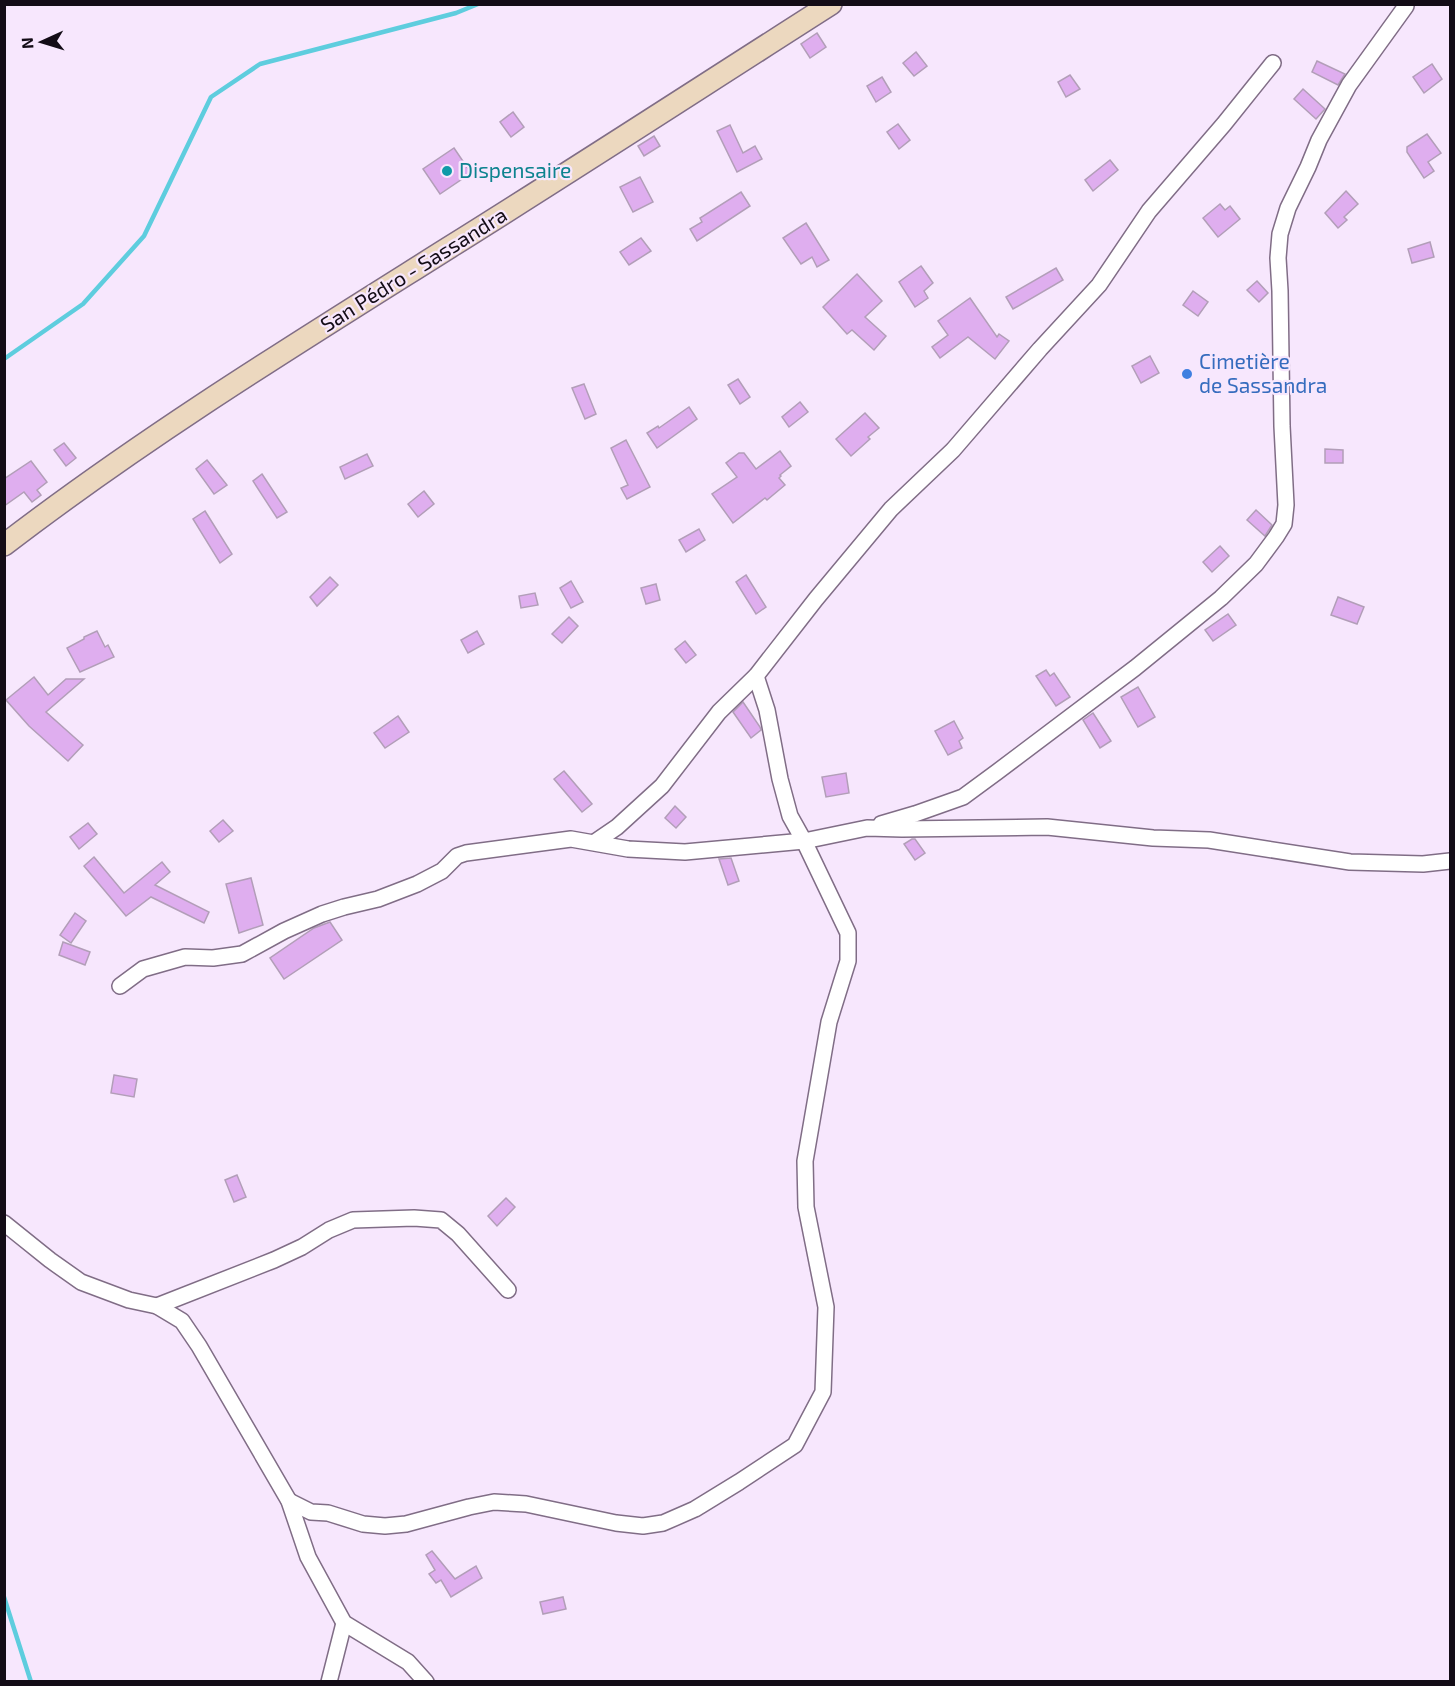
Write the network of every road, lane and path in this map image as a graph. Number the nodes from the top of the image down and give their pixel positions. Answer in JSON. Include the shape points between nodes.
{"nodes":[{"id":1,"x":831,"y":4,"type":"edge"},
{"id":2,"x":1406,"y":6,"type":"dead end"},
{"id":3,"x":1273,"y":63,"type":"dead end"},
{"id":4,"x":4,"y":545,"type":"edge"},
{"id":5,"x":756,"y":676,"type":"junction"},
{"id":6,"x":867,"y":828,"type":"junction"},
{"id":7,"x":804,"y":841,"type":"junction"},
{"id":8,"x":596,"y":842,"type":"junction"},
{"id":9,"x":1450,"y":861,"type":"edge"},
{"id":10,"x":120,"y":986,"type":"dead end"},
{"id":11,"x":4,"y":1223,"type":"edge"},
{"id":12,"x":508,"y":1290,"type":"dead end"},
{"id":13,"x":157,"y":1306,"type":"junction"},
{"id":14,"x":289,"y":1501,"type":"junction"},
{"id":15,"x":344,"y":1623,"type":"junction"},
{"id":16,"x":329,"y":1682,"type":"edge"},
{"id":17,"x":426,"y":1682,"type":"edge"}],
"edges":[{"from":1,"to":4,"type":"main road","name":"San Pédro - Sassandra","via":[[185,416]]},
{"from":2,"to":6,"type":"street","via":[[1349,85],[1319,140],[1280,234],[1286,505],[1284,524],[1276,537],[1256,564],[1204,612],[1101,695],[963,797]]},
{"from":3,"to":5,"type":"street","via":[[1149,211],[1099,285],[954,450],[891,509]]},
{"from":5,"to":7,"type":"street","via":[[790,816]]},
{"from":5,"to":8,"type":"street","via":[[719,712],[662,786]]},
{"from":6,"to":7,"type":"street"},
{"from":6,"to":9,"type":"street","via":[[1047,827],[1209,840],[1350,862]]},
{"from":7,"to":8,"type":"street","via":[[685,852],[628,849]]},
{"from":7,"to":14,"type":"street","via":[[848,933],[848,961],[829,1022],[805,1161],[806,1207],[826,1307],[823,1392],[795,1444],[695,1509],[663,1523],[643,1526],[526,1504],[494,1502],[385,1527],[311,1512]]},
{"from":8,"to":10,"type":"street","via":[[571,839],[466,853],[417,884],[322,914],[242,954],[185,957],[143,969]]},
{"from":11,"to":13,"type":"street","via":[[81,1282]]},
{"from":12,"to":13,"type":"street","via":[[441,1220],[353,1220],[274,1260]]},
{"from":13,"to":14,"type":"street","via":[[182,1321],[200,1346]]},
{"from":14,"to":15,"type":"street","via":[[308,1557]]},
{"from":15,"to":16,"type":"street"},
{"from":15,"to":17,"type":"street","via":[[408,1662]]}]}
